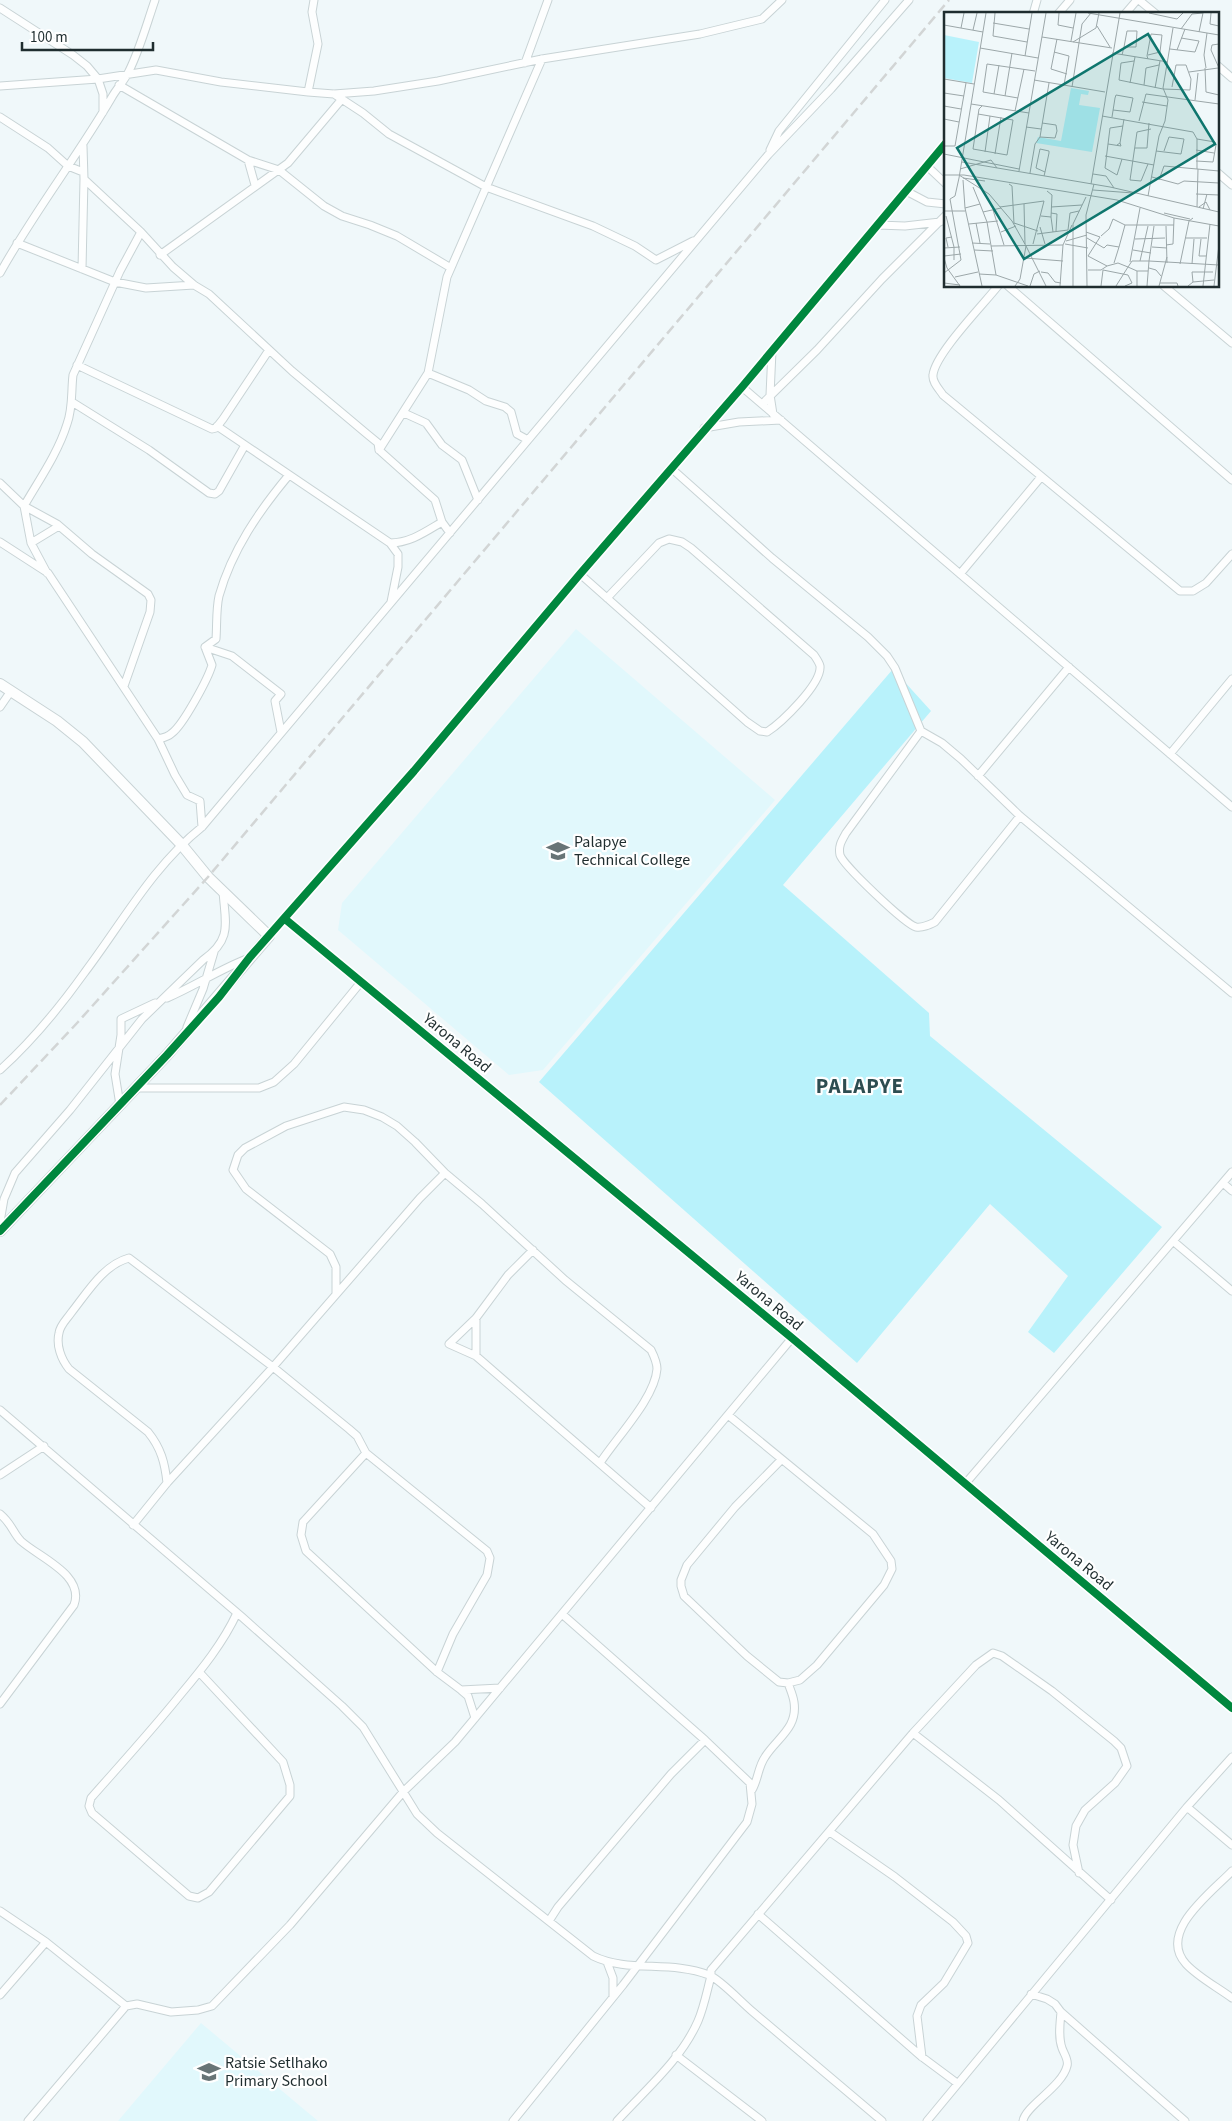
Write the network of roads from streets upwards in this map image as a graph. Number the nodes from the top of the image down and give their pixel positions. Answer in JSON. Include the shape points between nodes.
{"nodes":[{"id":1,"x":155,"y":0,"type":"edge"},
{"id":2,"x":314,"y":0,"type":"edge"},
{"id":3,"x":548,"y":0,"type":"edge"},
{"id":4,"x":782,"y":0,"type":"edge"},
{"id":5,"x":884,"y":0,"type":"edge"},
{"id":6,"x":910,"y":0,"type":"edge"},
{"id":7,"x":1070,"y":0,"type":"edge"},
{"id":8,"x":1138,"y":0,"type":"edge"},
{"id":9,"x":0,"y":10,"type":"edge"},
{"id":10,"x":1060,"y":12,"type":"edge"},
{"id":11,"x":1127,"y":12,"type":"edge"},
{"id":12,"x":1153,"y":12,"type":"edge"},
{"id":13,"x":542,"y":59,"type":"junction"},
{"id":14,"x":525,"y":63,"type":"junction"},
{"id":15,"x":1220,"y":68,"type":"edge"},
{"id":16,"x":128,"y":73,"type":"junction"},
{"id":17,"x":1232,"y":78,"type":"edge"},
{"id":18,"x":98,"y":79,"type":"junction"},
{"id":19,"x":118,"y":85,"type":"junction"},
{"id":20,"x":0,"y":86,"type":"edge"},
{"id":21,"x":308,"y":92,"type":"junction"},
{"id":22,"x":334,"y":94,"type":"junction"},
{"id":23,"x":805,"y":98,"type":"junction"},
{"id":24,"x":342,"y":100,"type":"junction"},
{"id":25,"x":103,"y":112,"type":"junction"},
{"id":26,"x":809,"y":112,"type":"junction"},
{"id":27,"x":0,"y":117,"type":"edge"},
{"id":28,"x":944,"y":145,"type":"edge"},
{"id":29,"x":83,"y":146,"type":"junction"},
{"id":30,"x":768,"y":155,"type":"junction"},
{"id":31,"x":248,"y":160,"type":"junction"},
{"id":32,"x":68,"y":166,"type":"junction"},
{"id":33,"x":927,"y":166,"type":"junction"},
{"id":34,"x":279,"y":170,"type":"junction"},
{"id":35,"x":1220,"y":175,"type":"edge"},
{"id":36,"x":84,"y":176,"type":"junction"},
{"id":37,"x":944,"y":182,"type":"edge"},
{"id":38,"x":255,"y":185,"type":"junction"},
{"id":39,"x":1232,"y":185,"type":"edge"},
{"id":40,"x":486,"y":187,"type":"junction"},
{"id":41,"x":906,"y":191,"type":"junction"},
{"id":42,"x":944,"y":204,"type":"edge"},
{"id":43,"x":942,"y":221,"type":"edge"},
{"id":44,"x":878,"y":224,"type":"junction"},
{"id":45,"x":142,"y":232,"type":"junction"},
{"id":46,"x":698,"y":239,"type":"junction"},
{"id":47,"x":17,"y":243,"type":"junction"},
{"id":48,"x":160,"y":255,"type":"junction"},
{"id":49,"x":451,"y":268,"type":"junction"},
{"id":50,"x":82,"y":269,"type":"junction"},
{"id":51,"x":0,"y":273,"type":"edge"},
{"id":52,"x":115,"y":282,"type":"junction"},
{"id":53,"x":194,"y":285,"type":"junction"},
{"id":54,"x":996,"y":288,"type":"edge"},
{"id":55,"x":1010,"y":288,"type":"edge"},
{"id":56,"x":1166,"y":288,"type":"edge"},
{"id":57,"x":1232,"y":343,"type":"edge"},
{"id":58,"x":269,"y":350,"type":"junction"},
{"id":59,"x":772,"y":351,"type":"junction"},
{"id":60,"x":77,"y":365,"type":"junction"},
{"id":61,"x":428,"y":373,"type":"junction"},
{"id":62,"x":742,"y":387,"type":"junction"},
{"id":63,"x":770,"y":395,"type":"junction"},
{"id":64,"x":72,"y":402,"type":"junction"},
{"id":65,"x":762,"y":404,"type":"junction"},
{"id":66,"x":404,"y":413,"type":"junction"},
{"id":67,"x":773,"y":414,"type":"junction"},
{"id":68,"x":781,"y":420,"type":"junction"},
{"id":69,"x":217,"y":426,"type":"junction"},
{"id":70,"x":704,"y":428,"type":"junction"},
{"id":71,"x":528,"y":440,"type":"junction"},
{"id":72,"x":245,"y":445,"type":"junction"},
{"id":73,"x":379,"y":450,"type":"junction"},
{"id":74,"x":671,"y":468,"type":"junction"},
{"id":75,"x":289,"y":475,"type":"junction"},
{"id":76,"x":1041,"y":478,"type":"junction"},
{"id":77,"x":1232,"y":480,"type":"edge"},
{"id":78,"x":0,"y":483,"type":"edge"},
{"id":79,"x":478,"y":500,"type":"junction"},
{"id":80,"x":24,"y":506,"type":"junction"},
{"id":81,"x":442,"y":522,"type":"junction"},
{"id":82,"x":59,"y":526,"type":"junction"},
{"id":83,"x":450,"y":533,"type":"junction"},
{"id":84,"x":0,"y":542,"type":"edge"},
{"id":85,"x":31,"y":543,"type":"junction"},
{"id":86,"x":390,"y":543,"type":"junction"},
{"id":87,"x":1232,"y":554,"type":"edge"},
{"id":88,"x":48,"y":573,"type":"junction"},
{"id":89,"x":580,"y":574,"type":"junction"},
{"id":90,"x":960,"y":574,"type":"junction"},
{"id":91,"x":608,"y":598,"type":"junction"},
{"id":92,"x":391,"y":602,"type":"junction"},
{"id":93,"x":205,"y":647,"type":"junction"},
{"id":94,"x":1069,"y":667,"type":"junction"},
{"id":95,"x":1232,"y":679,"type":"edge"},
{"id":96,"x":0,"y":684,"type":"edge"},
{"id":97,"x":124,"y":686,"type":"junction"},
{"id":98,"x":11,"y":691,"type":"junction"},
{"id":99,"x":0,"y":706,"type":"edge"},
{"id":100,"x":921,"y":731,"type":"junction"},
{"id":101,"x":281,"y":732,"type":"junction"},
{"id":102,"x":158,"y":739,"type":"junction"},
{"id":103,"x":1170,"y":754,"type":"junction"},
{"id":104,"x":978,"y":776,"type":"junction"},
{"id":105,"x":1232,"y":807,"type":"edge"},
{"id":106,"x":1020,"y":816,"type":"junction"},
{"id":107,"x":202,"y":827,"type":"junction"},
{"id":108,"x":181,"y":844,"type":"junction"},
{"id":109,"x":222,"y":890,"type":"junction"},
{"id":110,"x":285,"y":919,"type":"junction"},
{"id":111,"x":269,"y":936,"type":"junction"},
{"id":112,"x":214,"y":952,"type":"junction"},
{"id":113,"x":250,"y":957,"type":"junction"},
{"id":114,"x":207,"y":978,"type":"junction"},
{"id":115,"x":361,"y":982,"type":"junction"},
{"id":116,"x":1232,"y":992,"type":"edge"},
{"id":117,"x":162,"y":1000,"type":"junction"},
{"id":118,"x":183,"y":1037,"type":"junction"},
{"id":119,"x":119,"y":1051,"type":"junction"},
{"id":120,"x":0,"y":1070,"type":"edge"},
{"id":121,"x":136,"y":1088,"type":"junction"},
{"id":122,"x":120,"y":1105,"type":"junction"},
{"id":123,"x":1232,"y":1172,"type":"edge"},
{"id":124,"x":444,"y":1173,"type":"junction"},
{"id":125,"x":1223,"y":1183,"type":"junction"},
{"id":126,"x":1232,"y":1191,"type":"edge"},
{"id":127,"x":0,"y":1222,"type":"edge"},
{"id":128,"x":0,"y":1231,"type":"edge"},
{"id":129,"x":1173,"y":1241,"type":"junction"},
{"id":130,"x":533,"y":1250,"type":"junction"},
{"id":131,"x":1232,"y":1291,"type":"edge"},
{"id":132,"x":336,"y":1293,"type":"junction"},
{"id":133,"x":476,"y":1318,"type":"junction"},
{"id":134,"x":792,"y":1338,"type":"junction"},
{"id":135,"x":476,"y":1356,"type":"junction"},
{"id":136,"x":273,"y":1368,"type":"junction"},
{"id":137,"x":0,"y":1410,"type":"edge"},
{"id":138,"x":728,"y":1415,"type":"junction"},
{"id":139,"x":44,"y":1446,"type":"junction"},
{"id":140,"x":366,"y":1453,"type":"junction"},
{"id":141,"x":780,"y":1460,"type":"junction"},
{"id":142,"x":600,"y":1463,"type":"junction"},
{"id":143,"x":0,"y":1475,"type":"edge"},
{"id":144,"x":167,"y":1483,"type":"junction"},
{"id":145,"x":965,"y":1484,"type":"junction"},
{"id":146,"x":651,"y":1508,"type":"junction"},
{"id":147,"x":0,"y":1514,"type":"edge"},
{"id":148,"x":133,"y":1525,"type":"junction"},
{"id":149,"x":237,"y":1613,"type":"junction"},
{"id":150,"x":562,"y":1614,"type":"junction"},
{"id":151,"x":199,"y":1672,"type":"junction"},
{"id":152,"x":437,"y":1672,"type":"junction"},
{"id":153,"x":788,"y":1683,"type":"junction"},
{"id":154,"x":500,"y":1688,"type":"junction"},
{"id":155,"x":461,"y":1690,"type":"junction"},
{"id":156,"x":0,"y":1704,"type":"edge"},
{"id":157,"x":1232,"y":1708,"type":"edge"},
{"id":158,"x":475,"y":1718,"type":"junction"},
{"id":159,"x":913,"y":1733,"type":"junction"},
{"id":160,"x":705,"y":1740,"type":"junction"},
{"id":161,"x":1232,"y":1757,"type":"edge"},
{"id":162,"x":752,"y":1790,"type":"junction"},
{"id":163,"x":403,"y":1792,"type":"junction"},
{"id":164,"x":1187,"y":1807,"type":"junction"},
{"id":165,"x":830,"y":1832,"type":"junction"},
{"id":166,"x":1232,"y":1845,"type":"edge"},
{"id":167,"x":1232,"y":1872,"type":"edge"},
{"id":168,"x":1079,"y":1873,"type":"junction"},
{"id":169,"x":1111,"y":1900,"type":"junction"},
{"id":170,"x":0,"y":1911,"type":"edge"},
{"id":171,"x":758,"y":1914,"type":"junction"},
{"id":172,"x":548,"y":1921,"type":"junction"},
{"id":173,"x":46,"y":1942,"type":"junction"},
{"id":174,"x":607,"y":1962,"type":"junction"},
{"id":175,"x":639,"y":1964,"type":"junction"},
{"id":176,"x":711,"y":1976,"type":"junction"},
{"id":177,"x":1031,"y":1994,"type":"junction"},
{"id":178,"x":0,"y":1995,"type":"edge"},
{"id":179,"x":613,"y":1997,"type":"junction"},
{"id":180,"x":1232,"y":1998,"type":"edge"},
{"id":181,"x":126,"y":2006,"type":"junction"},
{"id":182,"x":1061,"y":2012,"type":"junction"},
{"id":183,"x":676,"y":2055,"type":"junction"},
{"id":184,"x":922,"y":2057,"type":"junction"},
{"id":185,"x":956,"y":2083,"type":"junction"},
{"id":186,"x":28,"y":2121,"type":"edge"},
{"id":187,"x":513,"y":2121,"type":"edge"},
{"id":188,"x":617,"y":2121,"type":"edge"},
{"id":189,"x":762,"y":2121,"type":"edge"},
{"id":190,"x":882,"y":2121,"type":"edge"},
{"id":191,"x":926,"y":2121,"type":"edge"},
{"id":192,"x":1023,"y":2121,"type":"edge"},
{"id":193,"x":1184,"y":2121,"type":"edge"}],
"edges":[{"from":1,"to":16,"type":"street"},
{"from":2,"to":21,"type":"street","via":[[312,12],[318,44]]},
{"from":3,"to":14,"type":"street"},
{"from":4,"to":13,"type":"street","via":[[762,19],[700,34]]},
{"from":5,"to":23,"type":"street"},
{"from":6,"to":26,"type":"street"},
{"from":7,"to":10,"type":"street"},
{"from":8,"to":11,"type":"street"},
{"from":8,"to":12,"type":"street"},
{"from":9,"to":18,"type":"street","via":[[73,55]]},
{"from":13,"to":14,"type":"street"},
{"from":13,"to":40,"type":"street"},
{"from":14,"to":22,"type":"street","via":[[374,92]]},
{"from":15,"to":17,"type":"street"},
{"from":16,"to":18,"type":"street"},
{"from":16,"to":19,"type":"street"},
{"from":16,"to":21,"type":"street","via":[[156,70],[221,82]]},
{"from":18,"to":20,"type":"street"},
{"from":18,"to":25,"type":"street","via":[[103,94]]},
{"from":19,"to":25,"type":"street"},
{"from":19,"to":31,"type":"street"},
{"from":21,"to":22,"type":"street"},
{"from":22,"to":24,"type":"street"},
{"from":23,"to":26,"type":"street"},
{"from":23,"to":30,"type":"street","via":[[779,131]]},
{"from":24,"to":34,"type":"street","via":[[299,152]]},
{"from":24,"to":40,"type":"street","via":[[389,134]]},
{"from":25,"to":29,"type":"street"},
{"from":26,"to":30,"type":"street"},
{"from":27,"to":32,"type":"street","via":[[48,148]]},
{"from":28,"to":33,"type":"street"},
{"from":29,"to":32,"type":"street"},
{"from":29,"to":36,"type":"street"},
{"from":30,"to":46,"type":"street"},
{"from":31,"to":34,"type":"street"},
{"from":31,"to":38,"type":"street"},
{"from":32,"to":36,"type":"street"},
{"from":32,"to":47,"type":"street"},
{"from":33,"to":37,"type":"street"},
{"from":33,"to":41,"type":"street"},
{"from":34,"to":38,"type":"street"},
{"from":34,"to":49,"type":"street","via":[[324,206],[397,236]]},
{"from":35,"to":39,"type":"street"},
{"from":36,"to":45,"type":"street"},
{"from":36,"to":50,"type":"street"},
{"from":38,"to":48,"type":"street"},
{"from":40,"to":46,"type":"street","via":[[593,226],[656,260]]},
{"from":40,"to":49,"type":"street"},
{"from":41,"to":42,"type":"street","via":[[927,202]]},
{"from":41,"to":44,"type":"street"},
{"from":43,"to":44,"type":"street","via":[[905,226]]},
{"from":43,"to":63,"type":"street"},
{"from":44,"to":59,"type":"street"},
{"from":45,"to":48,"type":"street"},
{"from":45,"to":52,"type":"street"},
{"from":46,"to":71,"type":"street"},
{"from":47,"to":50,"type":"street"},
{"from":47,"to":51,"type":"street"},
{"from":48,"to":53,"type":"street"},
{"from":49,"to":61,"type":"street"},
{"from":50,"to":52,"type":"street"},
{"from":52,"to":53,"type":"street","via":[[146,288]]},
{"from":52,"to":60,"type":"street"},
{"from":53,"to":58,"type":"street","via":[[209,294]]},
{"from":54,"to":76,"type":"street","via":[[939,358],[933,376],[943,395]]},
{"from":55,"to":77,"type":"street"},
{"from":56,"to":57,"type":"street"},
{"from":58,"to":69,"type":"street"},
{"from":58,"to":73,"type":"street","via":[[378,443]]},
{"from":59,"to":62,"type":"street"},
{"from":59,"to":63,"type":"street"},
{"from":60,"to":64,"type":"street","via":[[73,375]]},
{"from":60,"to":69,"type":"street","via":[[205,427],[212,429]]},
{"from":61,"to":66,"type":"street"},
{"from":61,"to":71,"type":"street","via":[[505,407],[511,412],[517,434]]},
{"from":62,"to":65,"type":"street"},
{"from":62,"to":70,"type":"street"},
{"from":63,"to":65,"type":"street"},
{"from":63,"to":67,"type":"street"},
{"from":64,"to":72,"type":"street","via":[[149,450],[209,493],[218,491]]},
{"from":64,"to":80,"type":"street","via":[[67,425]]},
{"from":65,"to":67,"type":"street"},
{"from":66,"to":73,"type":"street"},
{"from":66,"to":79,"type":"street","via":[[426,424],[442,445],[462,460]]},
{"from":67,"to":68,"type":"street"},
{"from":68,"to":70,"type":"street"},
{"from":68,"to":90,"type":"street"},
{"from":69,"to":72,"type":"street"},
{"from":70,"to":74,"type":"street"},
{"from":71,"to":79,"type":"street"},
{"from":72,"to":75,"type":"street"},
{"from":73,"to":81,"type":"street","via":[[434,500]]},
{"from":74,"to":89,"type":"street"},
{"from":74,"to":100,"type":"street","via":[[887,656]]},
{"from":75,"to":86,"type":"street"},
{"from":75,"to":93,"type":"street","via":[[260,510],[238,549],[219,597],[216,639]]},
{"from":76,"to":87,"type":"street","via":[[1180,591],[1193,591],[1206,583]]},
{"from":76,"to":90,"type":"street"},
{"from":78,"to":80,"type":"street"},
{"from":79,"to":83,"type":"street"},
{"from":80,"to":82,"type":"street"},
{"from":80,"to":85,"type":"street"},
{"from":81,"to":83,"type":"street"},
{"from":81,"to":86,"type":"street","via":[[407,540]]},
{"from":82,"to":85,"type":"street"},
{"from":82,"to":97,"type":"street","via":[[148,594],[151,600],[152,606]]},
{"from":83,"to":92,"type":"street"},
{"from":84,"to":88,"type":"street"},
{"from":85,"to":88,"type":"street"},
{"from":86,"to":92,"type":"street","via":[[398,554]]},
{"from":88,"to":97,"type":"street"},
{"from":89,"to":91,"type":"street"},
{"from":89,"to":110,"type":"street"},
{"from":90,"to":94,"type":"street"},
{"from":91,"to":91,"type":"street","via":[[760,731],[767,732],[784,719],[818,675],[820,665],[814,655],[712,564],[682,542],[669,539],[659,543]]},
{"from":92,"to":101,"type":"street"},
{"from":93,"to":101,"type":"street","via":[[232,656],[281,694],[275,701]]},
{"from":93,"to":102,"type":"street","via":[[212,665],[206,680],[179,726],[166,738]]},
{"from":94,"to":103,"type":"street"},
{"from":94,"to":104,"type":"street"},
{"from":95,"to":103,"type":"street"},
{"from":96,"to":98,"type":"street"},
{"from":97,"to":102,"type":"street"},
{"from":98,"to":99,"type":"street"},
{"from":98,"to":108,"type":"street","via":[[83,742]]},
{"from":100,"to":104,"type":"street","via":[[942,743]]},
{"from":100,"to":106,"type":"street","via":[[846,833],[839,848],[842,859],[882,900],[915,927],[935,922]]},
{"from":101,"to":107,"type":"street"},
{"from":102,"to":107,"type":"street","via":[[187,795],[200,801]]},
{"from":103,"to":105,"type":"street"},
{"from":104,"to":106,"type":"street"},
{"from":106,"to":116,"type":"street"},
{"from":107,"to":108,"type":"street"},
{"from":108,"to":109,"type":"street"},
{"from":108,"to":120,"type":"street","via":[[127,911],[85,973],[20,1052]]},
{"from":109,"to":111,"type":"street"},
{"from":109,"to":112,"type":"street","via":[[227,925],[224,938]]},
{"from":110,"to":111,"type":"street"},
{"from":110,"to":115,"type":"street","name":"Yarona Road"},
{"from":111,"to":113,"type":"street"},
{"from":112,"to":114,"type":"street"},
{"from":112,"to":117,"type":"street"},
{"from":113,"to":114,"type":"street"},
{"from":113,"to":118,"type":"street"},
{"from":114,"to":117,"type":"street"},
{"from":114,"to":118,"type":"street"},
{"from":115,"to":121,"type":"street","via":[[294,1064],[274,1082],[259,1088]]},
{"from":115,"to":134,"type":"street","name":"Yarona Road"},
{"from":117,"to":119,"type":"street","via":[[142,1019]]},
{"from":117,"to":119,"type":"street","via":[[121,1019]]},
{"from":118,"to":121,"type":"street"},
{"from":119,"to":122,"type":"street","via":[[115,1074]]},
{"from":119,"to":127,"type":"street","via":[[15,1173],[6,1192]]},
{"from":121,"to":122,"type":"street"},
{"from":122,"to":128,"type":"street"},
{"from":123,"to":125,"type":"street"},
{"from":124,"to":130,"type":"street"},
{"from":124,"to":132,"type":"street"},
{"from":124,"to":132,"type":"street","via":[[397,1126],[364,1110],[344,1107],[286,1126],[256,1141],[238,1155],[233,1170],[243,1186],[330,1254],[336,1267]]},
{"from":125,"to":126,"type":"street"},
{"from":125,"to":129,"type":"street"},
{"from":129,"to":131,"type":"street"},
{"from":129,"to":145,"type":"street"},
{"from":130,"to":133,"type":"street","via":[[508,1275]]},
{"from":130,"to":142,"type":"street","via":[[652,1350],[657,1367],[646,1400]]},
{"from":132,"to":136,"type":"street"},
{"from":133,"to":135,"type":"street"},
{"from":133,"to":135,"type":"street","via":[[449,1344]]},
{"from":134,"to":138,"type":"street"},
{"from":134,"to":145,"type":"street","name":"Yarona Road"},
{"from":135,"to":142,"type":"street"},
{"from":136,"to":140,"type":"street","via":[[358,1436]]},
{"from":136,"to":144,"type":"street"},
{"from":136,"to":144,"type":"street","via":[[132,1258],[121,1260],[92,1286],[59,1332],[58,1342],[64,1362],[148,1432],[162,1454]]},
{"from":137,"to":139,"type":"street"},
{"from":138,"to":141,"type":"street"},
{"from":138,"to":146,"type":"street"},
{"from":139,"to":143,"type":"street"},
{"from":139,"to":148,"type":"street"},
{"from":140,"to":152,"type":"street","via":[[487,1551],[490,1558],[487,1575],[452,1634]]},
{"from":140,"to":152,"type":"street","via":[[303,1522],[301,1535],[306,1551]]},
{"from":141,"to":153,"type":"street","via":[[735,1507],[687,1565],[681,1586],[684,1596],[748,1656],[779,1682]]},
{"from":141,"to":153,"type":"street","via":[[873,1534],[888,1555],[892,1569],[884,1585],[817,1665],[800,1680]]},
{"from":142,"to":146,"type":"street"},
{"from":144,"to":148,"type":"street"},
{"from":145,"to":157,"type":"street","name":"Yarona Road"},
{"from":146,"to":150,"type":"street"},
{"from":147,"to":156,"type":"street","via":[[10,1522],[20,1540],[71,1578],[77,1597]]},
{"from":148,"to":149,"type":"street"},
{"from":149,"to":151,"type":"street","via":[[228,1633]]},
{"from":149,"to":163,"type":"street","via":[[363,1727]]},
{"from":150,"to":154,"type":"street"},
{"from":150,"to":160,"type":"street"},
{"from":151,"to":151,"type":"street","via":[[90,1798],[89,1806],[92,1813],[190,1896],[198,1898],[209,1892],[290,1796],[283,1762]]},
{"from":152,"to":155,"type":"street"},
{"from":153,"to":162,"type":"street","via":[[795,1713],[783,1737],[763,1760]]},
{"from":154,"to":155,"type":"street"},
{"from":154,"to":158,"type":"street"},
{"from":155,"to":158,"type":"street","via":[[468,1696]]},
{"from":158,"to":163,"type":"street"},
{"from":159,"to":165,"type":"street"},
{"from":159,"to":168,"type":"street","via":[[999,1800]]},
{"from":159,"to":168,"type":"street","via":[[976,1665],[993,1653],[1052,1691],[1114,1741],[1121,1748],[1128,1766],[1115,1783],[1085,1810],[1076,1826],[1074,1845]]},
{"from":160,"to":162,"type":"street","via":[[750,1783]]},
{"from":160,"to":172,"type":"street","via":[[671,1774]]},
{"from":161,"to":164,"type":"street"},
{"from":162,"to":175,"type":"street","via":[[747,1822]]},
{"from":163,"to":172,"type":"street","via":[[417,1814],[437,1833]]},
{"from":163,"to":181,"type":"street","via":[[290,1925],[212,2006],[171,2012],[137,2004]]},
{"from":164,"to":166,"type":"street"},
{"from":164,"to":169,"type":"street"},
{"from":165,"to":171,"type":"street"},
{"from":165,"to":184,"type":"street","via":[[954,1922],[966,1936],[968,1944],[944,1982],[921,2005],[917,2016]]},
{"from":167,"to":180,"type":"street","via":[[1187,1917],[1178,1931],[1176,1944],[1187,1965]]},
{"from":168,"to":169,"type":"street"},
{"from":169,"to":177,"type":"street"},
{"from":170,"to":173,"type":"street"},
{"from":171,"to":176,"type":"street","via":[[711,1970]]},
{"from":171,"to":184,"type":"street"},
{"from":172,"to":174,"type":"street","via":[[593,1956]]},
{"from":173,"to":178,"type":"street"},
{"from":173,"to":181,"type":"street"},
{"from":174,"to":175,"type":"street","via":[[621,1966]]},
{"from":174,"to":179,"type":"street","via":[[613,1978]]},
{"from":175,"to":176,"type":"street"},
{"from":175,"to":179,"type":"street"},
{"from":176,"to":183,"type":"street","via":[[699,2019]]},
{"from":176,"to":190,"type":"street"},
{"from":177,"to":182,"type":"street","via":[[1054,2004]]},
{"from":177,"to":185,"type":"street"},
{"from":179,"to":187,"type":"street"},
{"from":181,"to":186,"type":"street"},
{"from":182,"to":192,"type":"street","via":[[1060,2037],[1068,2064],[1064,2075]]},
{"from":182,"to":193,"type":"street"},
{"from":183,"to":188,"type":"street"},
{"from":183,"to":189,"type":"street"},
{"from":184,"to":185,"type":"street"},
{"from":185,"to":191,"type":"street"}]}
